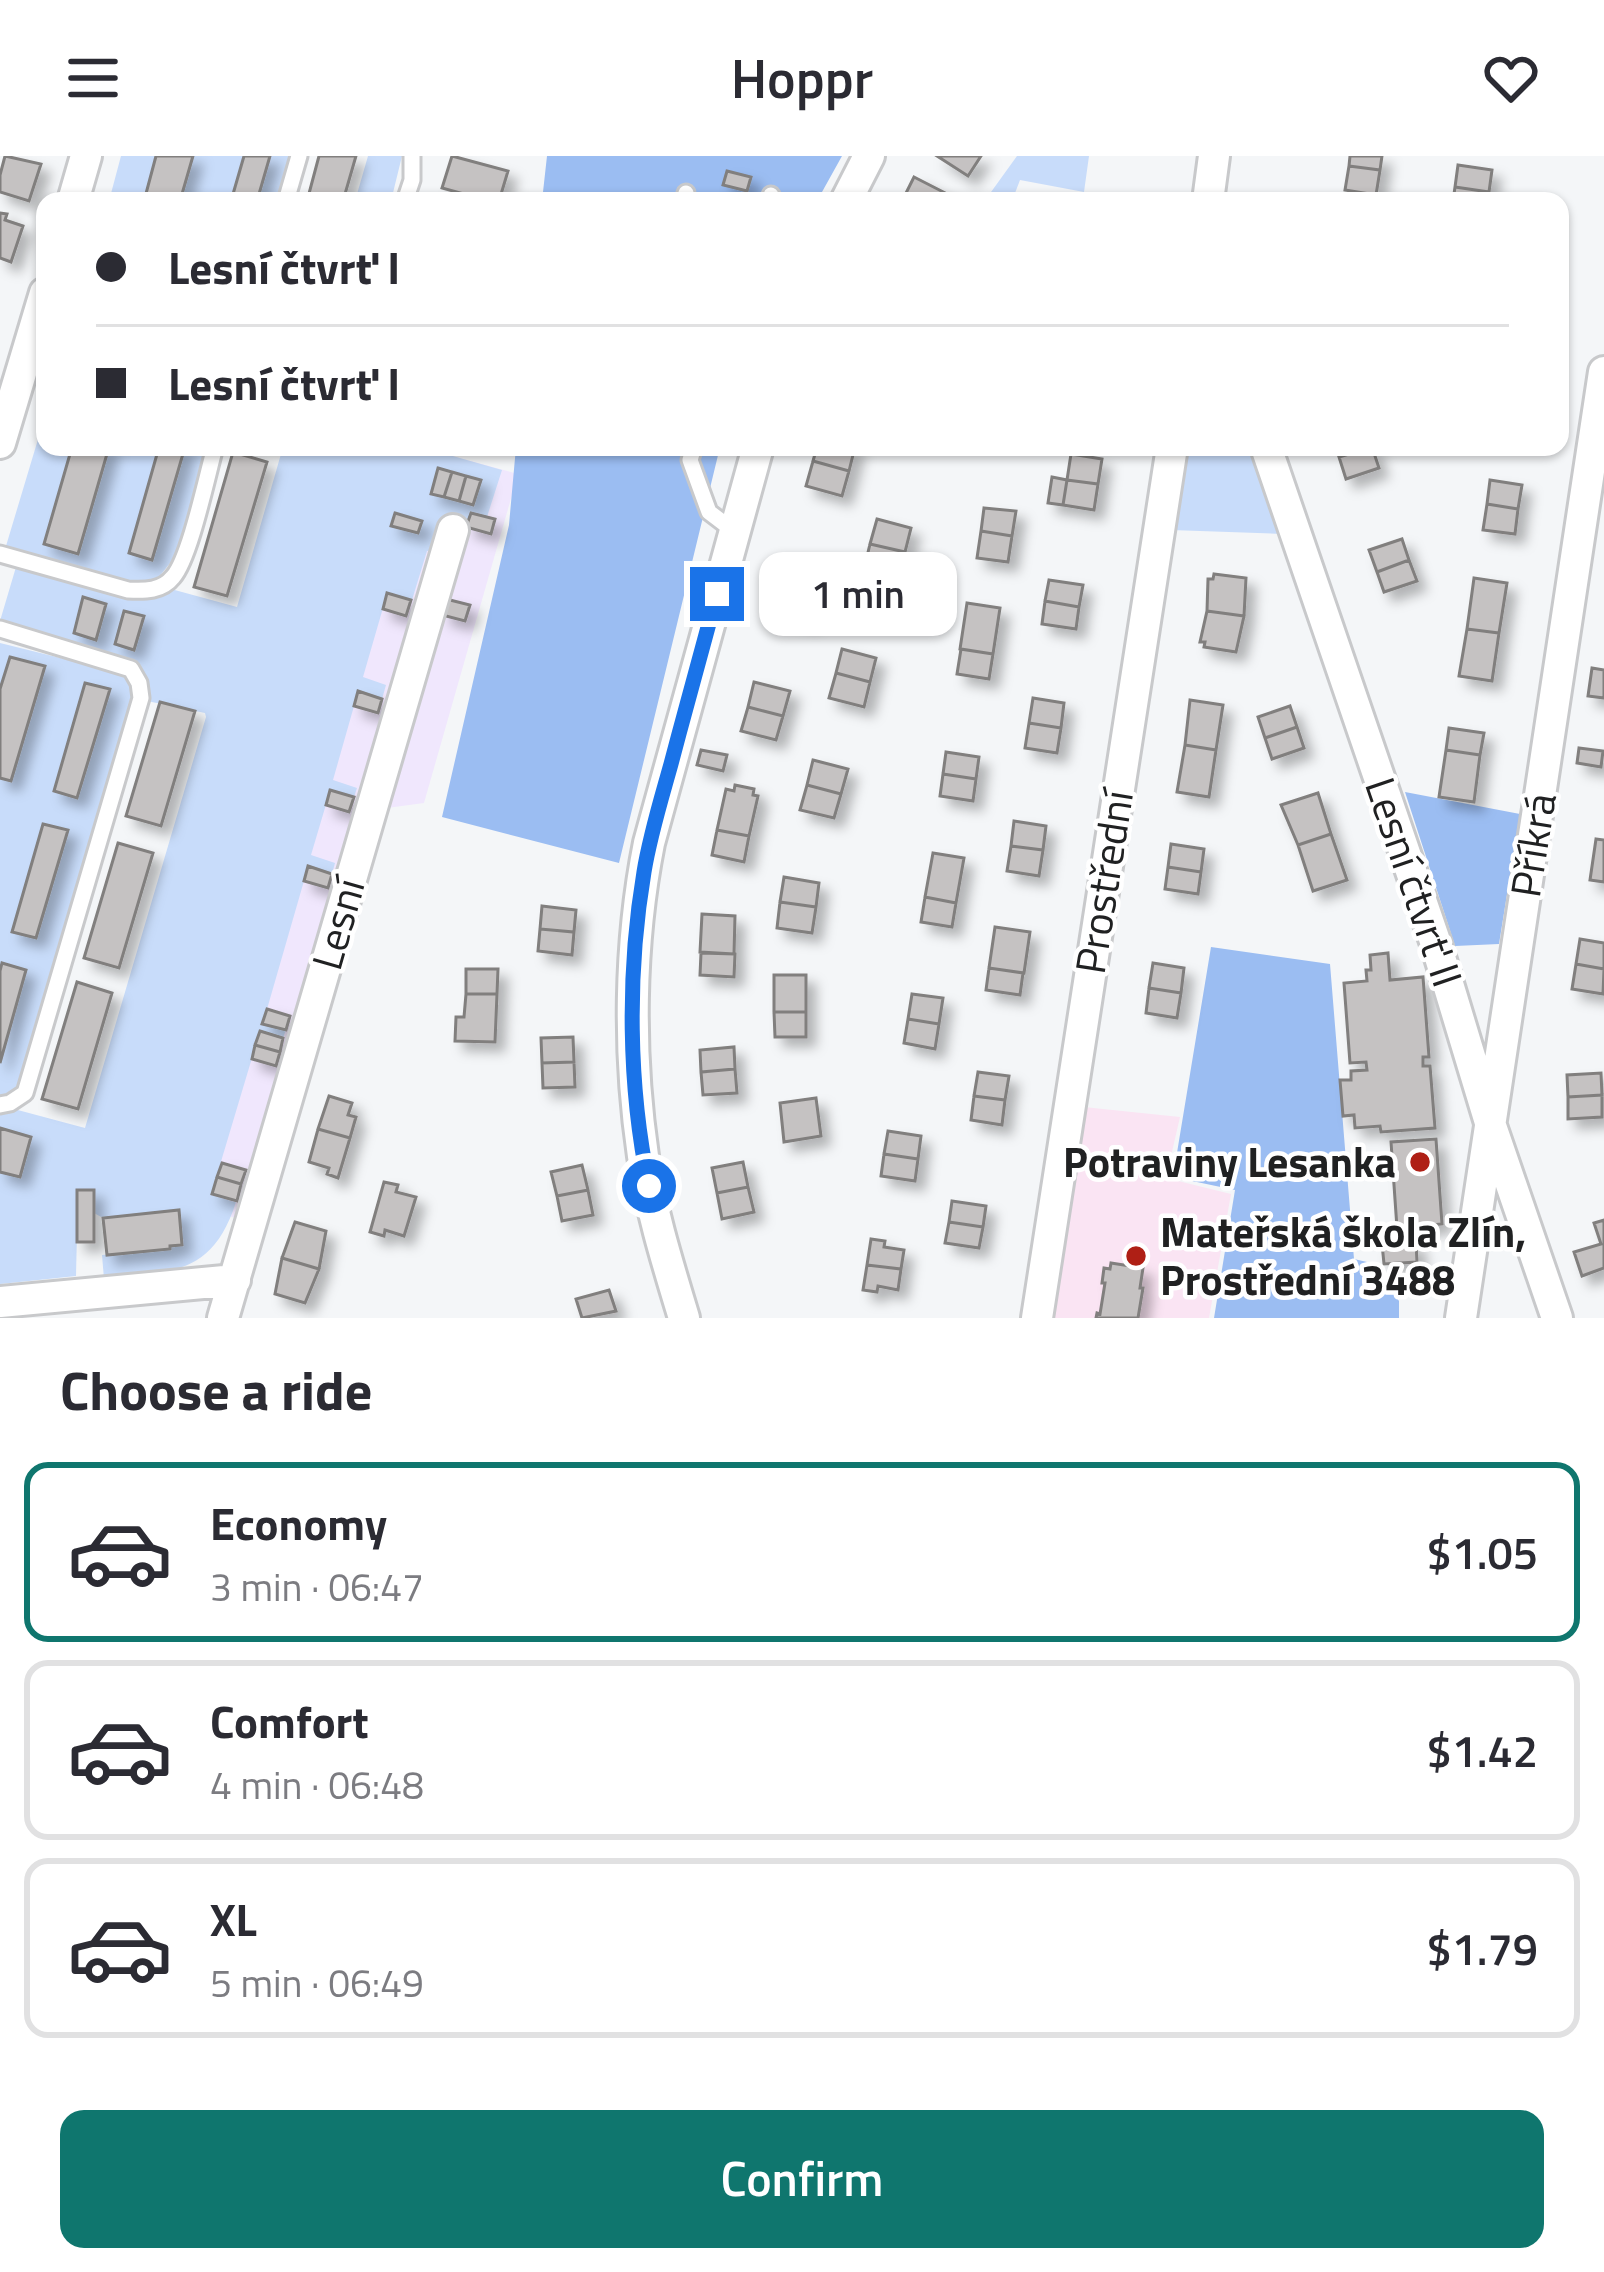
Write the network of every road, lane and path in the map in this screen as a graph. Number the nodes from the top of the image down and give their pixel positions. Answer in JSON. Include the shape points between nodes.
{"nodes":[{"id":1,"x":86,"y":156,"type":"edge"},
{"id":2,"x":299,"y":156,"type":"edge"},
{"id":3,"x":412,"y":156,"type":"edge"},
{"id":4,"x":869,"y":156,"type":"edge"},
{"id":5,"x":1214,"y":156,"type":"edge"},
{"id":6,"x":76,"y":192,"type":"edge"},
{"id":7,"x":289,"y":192,"type":"edge"},
{"id":8,"x":408,"y":192,"type":"edge"},
{"id":9,"x":851,"y":192,"type":"edge"},
{"id":10,"x":1209,"y":192,"type":"edge"},
{"id":11,"x":36,"y":323,"type":"edge"},
{"id":12,"x":1604,"y":372,"type":"edge"},
{"id":13,"x":0,"y":443,"type":"edge"},
{"id":14,"x":212,"y":456,"type":"edge"},
{"id":15,"x":691,"y":456,"type":"edge"},
{"id":16,"x":755,"y":456,"type":"edge"},
{"id":17,"x":1171,"y":456,"type":"edge"},
{"id":18,"x":1269,"y":456,"type":"edge"},
{"id":19,"x":453,"y":530,"type":"dead end"},
{"id":20,"x":734,"y":531,"type":"junction"},
{"id":21,"x":0,"y":554,"type":"edge"},
{"id":22,"x":0,"y":629,"type":"edge"},
{"id":23,"x":0,"y":1105,"type":"edge"},
{"id":24,"x":1492,"y":1126,"type":"junction"},
{"id":25,"x":235,"y":1280,"type":"junction"},
{"id":26,"x":0,"y":1302,"type":"edge"},
{"id":27,"x":223,"y":1318,"type":"edge"},
{"id":28,"x":238,"y":1318,"type":"edge"},
{"id":29,"x":684,"y":1318,"type":"edge"},
{"id":30,"x":1037,"y":1318,"type":"edge"},
{"id":31,"x":1461,"y":1318,"type":"edge"},
{"id":32,"x":1557,"y":1318,"type":"edge"}],
"edges":[{"from":1,"to":6,"type":"street"},
{"from":2,"to":7,"type":"lane"},
{"from":3,"to":8,"type":"lane"},
{"from":4,"to":9,"type":"street"},
{"from":5,"to":10,"type":"street"},
{"from":11,"to":13,"type":"street"},
{"from":12,"to":24,"type":"street","name":"Příkrá"},
{"from":14,"to":21,"type":"lane","via":[[183,561],[158,588],[128,590]]},
{"from":15,"to":20,"type":"lane","via":[[709,512]]},
{"from":16,"to":20,"type":"street"},
{"from":17,"to":30,"type":"street","name":"Prostřední"},
{"from":18,"to":24,"type":"street","name":"Lesní čtvrť II"},
{"from":19,"to":25,"type":"street","name":"Lesní"},
{"from":20,"to":29,"type":"street","via":[[650,842],[636,949],[643,1158]]},
{"from":22,"to":23,"type":"lane","via":[[131,669],[141,698],[25,1094]]},
{"from":24,"to":31,"type":"street","name":"Příkrá"},
{"from":24,"to":32,"type":"street","name":"Lesní čtvrť II"},
{"from":25,"to":26,"type":"street"},
{"from":25,"to":27,"type":"street","name":"Lesní"},
{"from":25,"to":28,"type":"street"}]}
